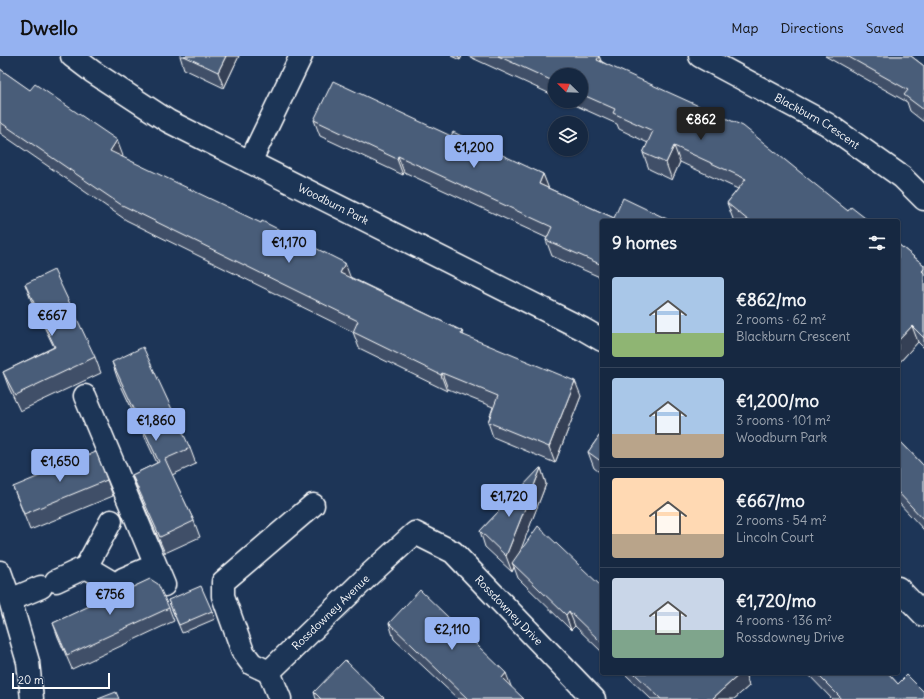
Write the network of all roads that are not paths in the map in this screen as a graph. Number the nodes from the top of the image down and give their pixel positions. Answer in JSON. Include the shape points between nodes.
{"nodes":[{"id":1,"x":72,"y":56,"type":"edge"},
{"id":2,"x":301,"y":56,"type":"edge"},
{"id":3,"x":700,"y":56,"type":"edge"},
{"id":4,"x":250,"y":162,"type":"junction"},
{"id":5,"x":924,"y":198,"type":"edge"},
{"id":6,"x":600,"y":339,"type":"edge"},
{"id":7,"x":85,"y":396,"type":"dead end"},
{"id":8,"x":313,"y":505,"type":"dead end"},
{"id":9,"x":111,"y":521,"type":"dead end"},
{"id":10,"x":415,"y":533,"type":"joint"},
{"id":11,"x":86,"y":567,"type":"junction"},
{"id":12,"x":144,"y":570,"type":"dead end"},
{"id":13,"x":0,"y":573,"type":"edge"},
{"id":14,"x":164,"y":585,"type":"dead end"},
{"id":15,"x":900,"y":590,"type":"edge"},
{"id":16,"x":10,"y":600,"type":"junction"},
{"id":17,"x":924,"y":615,"type":"edge"},
{"id":18,"x":269,"y":672,"type":"junction"},
{"id":19,"x":32,"y":699,"type":"edge"},
{"id":20,"x":280,"y":699,"type":"edge"},
{"id":21,"x":594,"y":699,"type":"edge"}],
"edges":[{"from":1,"to":4,"type":"street","name":"Woodburn Park","via":[[168,121]]},
{"from":2,"to":4,"type":"street"},
{"from":3,"to":5,"type":"street","name":"Blackburn Crescent","via":[[827,124],[902,177]]},
{"from":4,"to":6,"type":"street","name":"Woodburn Park"},
{"from":7,"to":14,"type":"street"},
{"from":8,"to":18,"type":"street","via":[[223,582],[223,596],[243,652],[252,664]]},
{"from":9,"to":11,"type":"street"},
{"from":10,"to":18,"type":"street","name":"Rossdowney Avenue"},
{"from":10,"to":21,"type":"street","name":"Rossdowney Drive","via":[[454,552]]},
{"from":11,"to":12,"type":"street","via":[[118,581]]},
{"from":11,"to":16,"type":"street"},
{"from":13,"to":16,"type":"street"},
{"from":15,"to":17,"type":"street"},
{"from":16,"to":19,"type":"street","via":[[28,662]]},
{"from":18,"to":20,"type":"street"}]}
